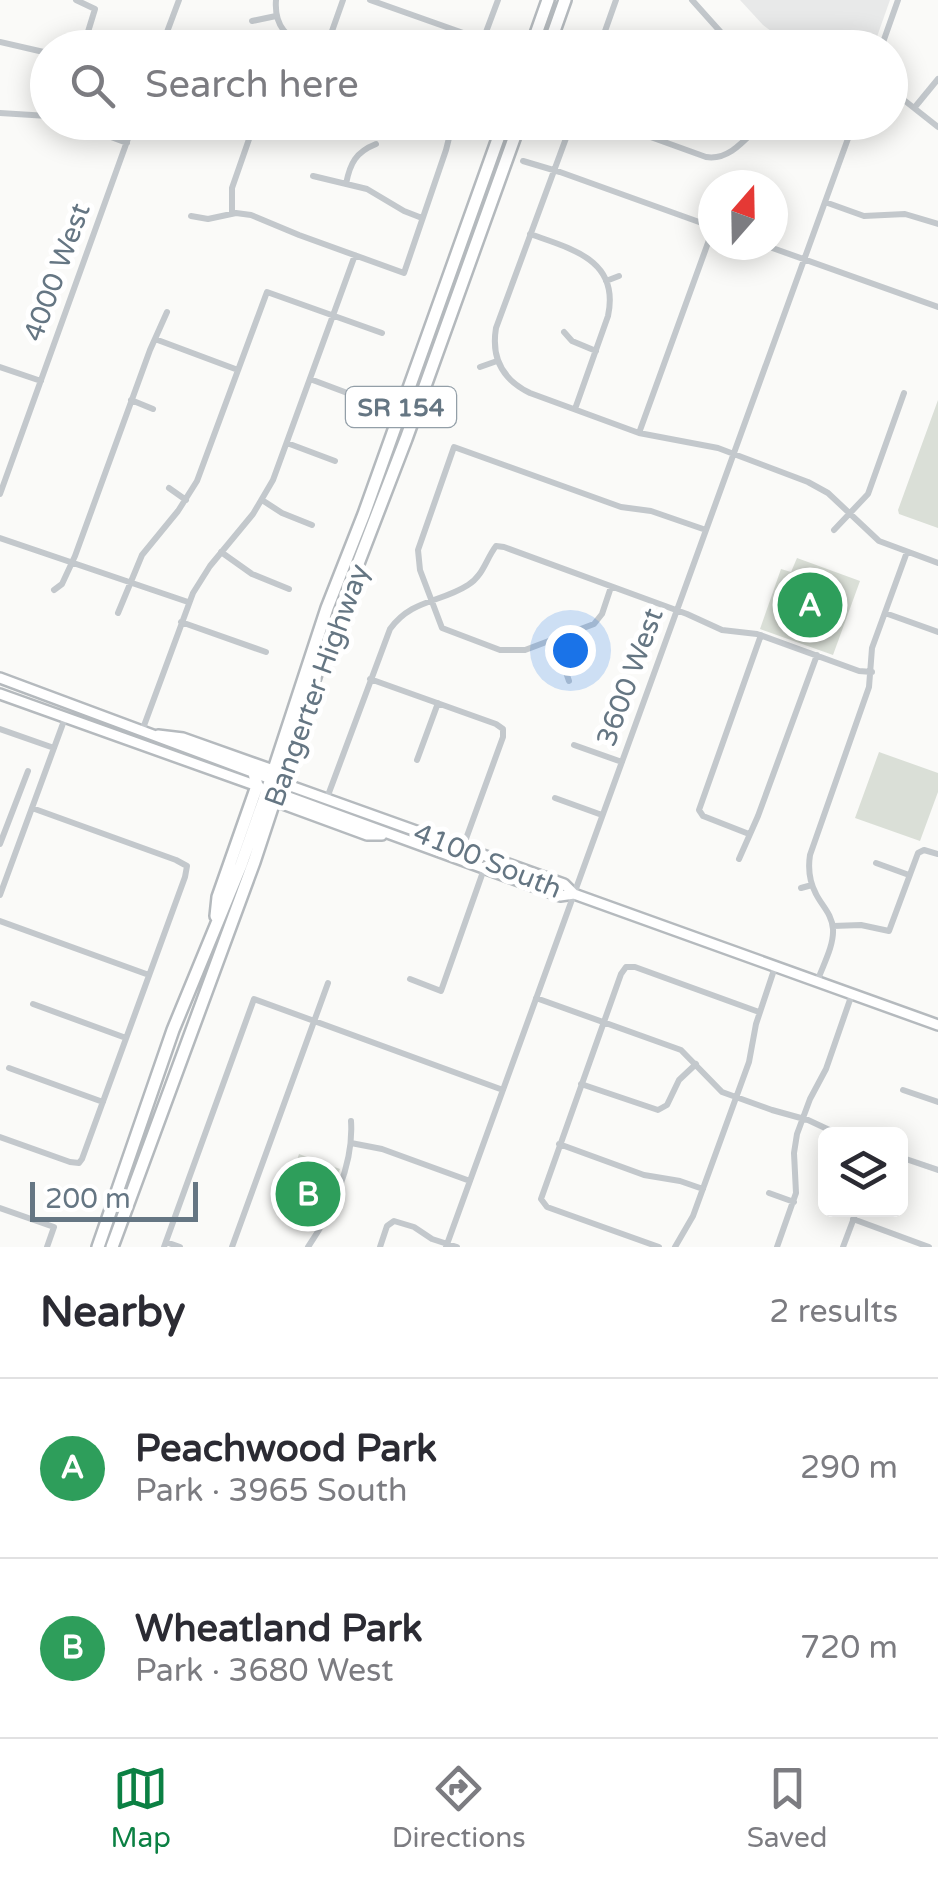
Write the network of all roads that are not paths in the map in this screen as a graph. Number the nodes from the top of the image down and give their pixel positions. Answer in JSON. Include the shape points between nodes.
{"nodes":[{"id":1,"x":76,"y":0,"type":"edge"},
{"id":2,"x":178,"y":0,"type":"edge"},
{"id":3,"x":276,"y":0,"type":"edge"},
{"id":4,"x":343,"y":0,"type":"edge"},
{"id":5,"x":370,"y":0,"type":"edge"},
{"id":6,"x":498,"y":0,"type":"edge"},
{"id":7,"x":548,"y":0,"type":"edge"},
{"id":8,"x":565,"y":0,"type":"edge"},
{"id":9,"x":616,"y":0,"type":"edge"},
{"id":10,"x":692,"y":0,"type":"edge"},
{"id":11,"x":898,"y":0,"type":"edge"},
{"id":12,"x":276,"y":16,"type":"junction"},
{"id":13,"x":252,"y":21,"type":"dead end"},
{"id":14,"x":89,"y":30,"type":"edge"},
{"id":15,"x":167,"y":30,"type":"edge"},
{"id":16,"x":283,"y":30,"type":"edge"},
{"id":17,"x":332,"y":30,"type":"edge"},
{"id":18,"x":446,"y":30,"type":"edge"},
{"id":19,"x":487,"y":30,"type":"edge"},
{"id":20,"x":537,"y":30,"type":"edge"},
{"id":21,"x":554,"y":30,"type":"edge"},
{"id":22,"x":605,"y":30,"type":"edge"},
{"id":23,"x":720,"y":30,"type":"edge"},
{"id":24,"x":887,"y":30,"type":"edge"},
{"id":25,"x":0,"y":42,"type":"edge"},
{"id":26,"x":30,"y":49,"type":"edge"},
{"id":27,"x":938,"y":79,"type":"edge"},
{"id":28,"x":908,"y":103,"type":"edge"},
{"id":29,"x":914,"y":108,"type":"junction"},
{"id":30,"x":0,"y":113,"type":"edge"},
{"id":31,"x":30,"y":115,"type":"edge"},
{"id":32,"x":938,"y":126,"type":"edge"},
{"id":33,"x":119,"y":140,"type":"edge"},
{"id":34,"x":128,"y":140,"type":"edge"},
{"id":35,"x":249,"y":140,"type":"edge"},
{"id":36,"x":448,"y":140,"type":"edge"},
{"id":37,"x":498,"y":140,"type":"edge"},
{"id":38,"x":514,"y":140,"type":"edge"},
{"id":39,"x":565,"y":140,"type":"edge"},
{"id":40,"x":659,"y":140,"type":"edge"},
{"id":41,"x":744,"y":140,"type":"edge"},
{"id":42,"x":847,"y":140,"type":"edge"},
{"id":43,"x":127,"y":143,"type":"junction"},
{"id":44,"x":376,"y":144,"type":"dead end"},
{"id":45,"x":523,"y":161,"type":"dead end"},
{"id":46,"x":554,"y":171,"type":"junction"},
{"id":47,"x":313,"y":176,"type":"dead end"},
{"id":48,"x":346,"y":184,"type":"junction"},
{"id":49,"x":825,"y":202,"type":"junction"},
{"id":50,"x":232,"y":214,"type":"junction"},
{"id":51,"x":191,"y":216,"type":"dead end"},
{"id":52,"x":422,"y":218,"type":"junction"},
{"id":53,"x":698,"y":223,"type":"edge"},
{"id":54,"x":938,"y":224,"type":"edge"},
{"id":55,"x":530,"y":234,"type":"junction"},
{"id":56,"x":788,"y":253,"type":"edge"},
{"id":57,"x":355,"y":255,"type":"junction"},
{"id":58,"x":804,"y":259,"type":"junction"},
{"id":59,"x":701,"y":260,"type":"edge"},
{"id":60,"x":619,"y":276,"type":"dead end"},
{"id":61,"x":606,"y":281,"type":"junction"},
{"id":62,"x":937,"y":304,"type":"edge"},
{"id":63,"x":167,"y":312,"type":"dead end"},
{"id":64,"x":333,"y":316,"type":"junction"},
{"id":65,"x":564,"y":332,"type":"dead end"},
{"id":66,"x":382,"y":333,"type":"dead end"},
{"id":67,"x":155,"y":340,"type":"junction"},
{"id":68,"x":596,"y":350,"type":"junction"},
{"id":69,"x":497,"y":361,"type":"junction"},
{"id":70,"x":0,"y":366,"type":"edge"},
{"id":71,"x":480,"y":367,"type":"dead end"},
{"id":72,"x":238,"y":370,"type":"junction"},
{"id":73,"x":310,"y":380,"type":"junction"},
{"id":74,"x":41,"y":381,"type":"junction"},
{"id":75,"x":904,"y":393,"type":"dead end"},
{"id":76,"x":358,"y":397,"type":"dead end"},
{"id":77,"x":131,"y":400,"type":"junction"},
{"id":78,"x":154,"y":409,"type":"dead end"},
{"id":79,"x":575,"y":410,"type":"junction"},
{"id":80,"x":639,"y":433,"type":"junction"},
{"id":81,"x":287,"y":443,"type":"junction"},
{"id":82,"x":734,"y":454,"type":"junction"},
{"id":83,"x":336,"y":461,"type":"dead end"},
{"id":84,"x":169,"y":488,"type":"dead end"},
{"id":85,"x":0,"y":494,"type":"edge"},
{"id":86,"x":186,"y":500,"type":"junction"},
{"id":87,"x":262,"y":500,"type":"junction"},
{"id":88,"x":364,"y":514,"type":"junction"},
{"id":89,"x":850,"y":515,"type":"junction"},
{"id":90,"x":312,"y":525,"type":"dead end"},
{"id":91,"x":706,"y":530,"type":"junction"},
{"id":92,"x":834,"y":530,"type":"dead end"},
{"id":93,"x":0,"y":538,"type":"edge"},
{"id":94,"x":221,"y":552,"type":"junction"},
{"id":95,"x":907,"y":552,"type":"junction"},
{"id":96,"x":72,"y":563,"type":"junction"},
{"id":97,"x":938,"y":563,"type":"edge"},
{"id":98,"x":130,"y":581,"type":"junction"},
{"id":99,"x":612,"y":586,"type":"junction"},
{"id":100,"x":289,"y":589,"type":"dead end"},
{"id":101,"x":54,"y":590,"type":"dead end"},
{"id":102,"x":431,"y":600,"type":"junction"},
{"id":103,"x":188,"y":603,"type":"junction"},
{"id":104,"x":677,"y":610,"type":"junction"},
{"id":105,"x":885,"y":613,"type":"junction"},
{"id":106,"x":118,"y":614,"type":"dead end"},
{"id":107,"x":181,"y":622,"type":"junction"},
{"id":108,"x":938,"y":632,"type":"edge"},
{"id":109,"x":762,"y":635,"type":"junction"},
{"id":110,"x":329,"y":639,"type":"junction"},
{"id":111,"x":554,"y":640,"type":"junction"},
{"id":112,"x":266,"y":652,"type":"dead end"},
{"id":113,"x":817,"y":655,"type":"junction"},
{"id":114,"x":872,"y":672,"type":"junction"},
{"id":115,"x":0,"y":678,"type":"edge"},
{"id":116,"x":370,"y":679,"type":"junction"},
{"id":117,"x":569,"y":681,"type":"dead end"},
{"id":118,"x":4,"y":695,"type":"edge"},
{"id":119,"x":438,"y":703,"type":"junction"},
{"id":120,"x":65,"y":717,"type":"junction"},
{"id":121,"x":0,"y":729,"type":"edge"},
{"id":122,"x":147,"y":733,"type":"junction"},
{"id":123,"x":574,"y":745,"type":"dead end"},
{"id":124,"x":54,"y":748,"type":"junction"},
{"id":125,"x":418,"y":760,"type":"dead end"},
{"id":126,"x":622,"y":762,"type":"junction"},
{"id":127,"x":28,"y":771,"type":"dead end"},
{"id":128,"x":272,"y":787,"type":"junction"},
{"id":129,"x":327,"y":798,"type":"junction"},
{"id":130,"x":555,"y":798,"type":"dead end"},
{"id":131,"x":15,"y":806,"type":"junction"},
{"id":132,"x":31,"y":810,"type":"junction"},
{"id":133,"x":602,"y":815,"type":"junction"},
{"id":134,"x":749,"y":834,"type":"junction"},
{"id":135,"x":391,"y":835,"type":"junction"},
{"id":136,"x":0,"y":844,"type":"edge"},
{"id":137,"x":463,"y":847,"type":"junction"},
{"id":138,"x":938,"y":854,"type":"edge"},
{"id":139,"x":739,"y":859,"type":"dead end"},
{"id":140,"x":506,"y":862,"type":"junction"},
{"id":141,"x":876,"y":863,"type":"dead end"},
{"id":142,"x":484,"y":869,"type":"junction"},
{"id":143,"x":909,"y":875,"type":"junction"},
{"id":144,"x":812,"y":885,"type":"junction"},
{"id":145,"x":801,"y":888,"type":"dead end"},
{"id":146,"x":574,"y":894,"type":"junction"},
{"id":147,"x":0,"y":895,"type":"edge"},
{"id":148,"x":0,"y":921,"type":"edge"},
{"id":149,"x":216,"y":924,"type":"junction"},
{"id":150,"x":833,"y":926,"type":"junction"},
{"id":151,"x":774,"y":966,"type":"junction"},
{"id":152,"x":149,"y":976,"type":"junction"},
{"id":153,"x":410,"y":980,"type":"dead end"},
{"id":154,"x":817,"y":982,"type":"junction"},
{"id":155,"x":328,"y":983,"type":"dead end"},
{"id":156,"x":852,"y":994,"type":"junction"},
{"id":157,"x":536,"y":998,"type":"junction"},
{"id":158,"x":34,"y":1004,"type":"dead end"},
{"id":159,"x":760,"y":1012,"type":"junction"},
{"id":160,"x":314,"y":1021,"type":"junction"},
{"id":161,"x":604,"y":1022,"type":"junction"},
{"id":162,"x":938,"y":1025,"type":"edge"},
{"id":163,"x":126,"y":1038,"type":"junction"},
{"id":164,"x":181,"y":1060,"type":"junction"},
{"id":165,"x":696,"y":1064,"type":"junction"},
{"id":166,"x":9,"y":1068,"type":"dead end"},
{"id":167,"x":581,"y":1084,"type":"junction"},
{"id":168,"x":503,"y":1090,"type":"junction"},
{"id":169,"x":903,"y":1090,"type":"dead end"},
{"id":170,"x":736,"y":1097,"type":"junction"},
{"id":171,"x":103,"y":1102,"type":"junction"},
{"id":172,"x":938,"y":1102,"type":"edge"},
{"id":173,"x":803,"y":1118,"type":"junction"},
{"id":174,"x":351,"y":1120,"type":"dead end"},
{"id":175,"x":823,"y":1127,"type":"edge"},
{"id":176,"x":0,"y":1137,"type":"edge"},
{"id":177,"x":351,"y":1143,"type":"junction"},
{"id":178,"x":559,"y":1144,"type":"junction"},
{"id":179,"x":908,"y":1160,"type":"edge"},
{"id":180,"x":938,"y":1170,"type":"edge"},
{"id":181,"x":470,"y":1181,"type":"junction"},
{"id":182,"x":704,"y":1189,"type":"junction"},
{"id":183,"x":769,"y":1193,"type":"dead end"},
{"id":184,"x":794,"y":1202,"type":"junction"},
{"id":185,"x":0,"y":1208,"type":"edge"},
{"id":186,"x":853,"y":1219,"type":"joint"},
{"id":187,"x":165,"y":1244,"type":"edge"},
{"id":188,"x":447,"y":1246,"type":"edge"},
{"id":189,"x":47,"y":1247,"type":"edge"},
{"id":190,"x":98,"y":1247,"type":"edge"},
{"id":191,"x":112,"y":1247,"type":"edge"},
{"id":192,"x":180,"y":1247,"type":"edge"},
{"id":193,"x":232,"y":1247,"type":"edge"},
{"id":194,"x":308,"y":1247,"type":"edge"},
{"id":195,"x":380,"y":1247,"type":"edge"},
{"id":196,"x":457,"y":1247,"type":"edge"},
{"id":197,"x":659,"y":1247,"type":"edge"},
{"id":198,"x":676,"y":1247,"type":"edge"},
{"id":199,"x":777,"y":1247,"type":"edge"},
{"id":200,"x":843,"y":1247,"type":"edge"},
{"id":201,"x":929,"y":1247,"type":"edge"}],
"edges":[{"from":1,"to":14,"type":"street","via":[[95,9]]},
{"from":2,"to":15,"type":"street"},
{"from":3,"to":12,"type":"street"},
{"from":4,"to":17,"type":"street"},
{"from":5,"to":18,"type":"street"},
{"from":6,"to":19,"type":"street"},
{"from":7,"to":20,"type":"highway"},
{"from":8,"to":21,"type":"highway"},
{"from":9,"to":22,"type":"street"},
{"from":10,"to":23,"type":"street"},
{"from":11,"to":24,"type":"street"},
{"from":12,"to":13,"type":"street"},
{"from":12,"to":16,"type":"street"},
{"from":25,"to":26,"type":"street"},
{"from":27,"to":29,"type":"street"},
{"from":28,"to":29,"type":"street"},
{"from":29,"to":32,"type":"street"},
{"from":30,"to":31,"type":"street"},
{"from":33,"to":43,"type":"street"},
{"from":34,"to":43,"type":"street","name":"4000 West"},
{"from":35,"to":50,"type":"street","via":[[232,188]]},
{"from":36,"to":52,"type":"street"},
{"from":37,"to":88,"type":"highway","name":"Bangerter Highway","number":"SR 154"},
{"from":38,"to":110,"type":"highway","name":"Bangerter Highway","number":"SR 154"},
{"from":39,"to":46,"type":"street"},
{"from":40,"to":41,"type":"street","via":[[716,159]]},
{"from":42,"to":49,"type":"street","name":"3600 West"},
{"from":43,"to":74,"type":"street","name":"4000 West"},
{"from":44,"to":48,"type":"street","via":[[354,158]]},
{"from":45,"to":46,"type":"street"},
{"from":46,"to":53,"type":"street"},
{"from":46,"to":55,"type":"street"},
{"from":47,"to":48,"type":"street"},
{"from":48,"to":52,"type":"street"},
{"from":49,"to":54,"type":"street","via":[[864,216],[901,209]]},
{"from":49,"to":58,"type":"street","name":"3600 West"},
{"from":50,"to":51,"type":"street"},
{"from":50,"to":57,"type":"street","via":[[255,216]]},
{"from":52,"to":57,"type":"street","via":[[404,273]]},
{"from":55,"to":61,"type":"street","via":[[585,255]]},
{"from":55,"to":69,"type":"street","via":[[496,328]]},
{"from":56,"to":58,"type":"street"},
{"from":57,"to":64,"type":"street"},
{"from":58,"to":62,"type":"street"},
{"from":58,"to":82,"type":"street","name":"3600 West"},
{"from":59,"to":80,"type":"street"},
{"from":60,"to":61,"type":"street"},
{"from":61,"to":68,"type":"street","via":[[610,311]]},
{"from":63,"to":67,"type":"street"},
{"from":64,"to":66,"type":"street"},
{"from":64,"to":72,"type":"street","via":[[267,292]]},
{"from":64,"to":73,"type":"street"},
{"from":65,"to":68,"type":"street"},
{"from":67,"to":72,"type":"street"},
{"from":67,"to":77,"type":"street"},
{"from":68,"to":79,"type":"street"},
{"from":69,"to":71,"type":"street"},
{"from":69,"to":79,"type":"street","via":[[519,388]]},
{"from":70,"to":74,"type":"street"},
{"from":72,"to":86,"type":"street"},
{"from":73,"to":76,"type":"street"},
{"from":73,"to":81,"type":"street"},
{"from":74,"to":85,"type":"street","name":"4000 West"},
{"from":75,"to":89,"type":"street","via":[[870,491]]},
{"from":77,"to":78,"type":"street"},
{"from":77,"to":96,"type":"street"},
{"from":79,"to":80,"type":"street"},
{"from":80,"to":82,"type":"street"},
{"from":81,"to":83,"type":"street"},
{"from":81,"to":87,"type":"street"},
{"from":82,"to":89,"type":"street","via":[[815,485]]},
{"from":82,"to":91,"type":"street","name":"3600 West"},
{"from":84,"to":86,"type":"street"},
{"from":86,"to":98,"type":"street","via":[[145,550]]},
{"from":87,"to":90,"type":"street"},
{"from":87,"to":94,"type":"street"},
{"from":88,"to":110,"type":"highway"},
{"from":88,"to":128,"type":"highway","name":"Bangerter Highway","number":"SR 154","via":[[322,621]]},
{"from":89,"to":92,"type":"street"},
{"from":89,"to":95,"type":"street","via":[[875,538]]},
{"from":91,"to":102,"type":"street","via":[[623,508],[454,447],[418,550]]},
{"from":91,"to":104,"type":"street","name":"3600 West"},
{"from":93,"to":96,"type":"street"},
{"from":94,"to":100,"type":"street"},
{"from":94,"to":103,"type":"street"},
{"from":95,"to":97,"type":"street"},
{"from":95,"to":105,"type":"street"},
{"from":96,"to":98,"type":"street"},
{"from":96,"to":101,"type":"street"},
{"from":98,"to":103,"type":"street"},
{"from":98,"to":106,"type":"street"},
{"from":99,"to":102,"type":"street","via":[[496,546],[473,582]]},
{"from":99,"to":104,"type":"street"},
{"from":99,"to":111,"type":"street","via":[[597,622]]},
{"from":102,"to":111,"type":"street","via":[[444,629],[495,648],[521,651]]},
{"from":102,"to":116,"type":"street","via":[[393,625]]},
{"from":103,"to":107,"type":"street"},
{"from":104,"to":109,"type":"street","via":[[725,630]]},
{"from":104,"to":126,"type":"street","name":"3600 West"},
{"from":105,"to":108,"type":"street"},
{"from":105,"to":114,"type":"street"},
{"from":107,"to":112,"type":"street"},
{"from":107,"to":122,"type":"street"},
{"from":109,"to":113,"type":"street"},
{"from":109,"to":134,"type":"street","via":[[699,808],[706,818]]},
{"from":110,"to":128,"type":"highway","name":"Bangerter Highway","number":"SR 154"},
{"from":110,"to":128,"type":"highway","via":[[325,672]]},
{"from":111,"to":117,"type":"street"},
{"from":113,"to":114,"type":"street"},
{"from":113,"to":134,"type":"street"},
{"from":114,"to":144,"type":"street","via":[[812,846]]},
{"from":115,"to":122,"type":"main road","name":"4100 South"},
{"from":116,"to":119,"type":"street"},
{"from":116,"to":129,"type":"street"},
{"from":118,"to":120,"type":"main road","name":"4100 South"},
{"from":118,"to":122,"type":"main road","via":[[130,734]]},
{"from":119,"to":125,"type":"street"},
{"from":119,"to":137,"type":"street","via":[[503,729]]},
{"from":120,"to":124,"type":"street"},
{"from":120,"to":128,"type":"main road","name":"4100 South"},
{"from":121,"to":124,"type":"street"},
{"from":122,"to":128,"type":"main road","name":"4100 South"},
{"from":122,"to":128,"type":"main road","via":[[183,738]]},
{"from":123,"to":126,"type":"street"},
{"from":124,"to":132,"type":"street"},
{"from":126,"to":133,"type":"street","name":"3600 West"},
{"from":127,"to":131,"type":"street"},
{"from":128,"to":129,"type":"main road","name":"4100 South"},
{"from":128,"to":135,"type":"main road","name":"4100 South"},
{"from":128,"to":149,"type":"highway","name":"Bangerter Highway","number":"SR 154"},
{"from":128,"to":164,"type":"highway","name":"Bangerter Highway","number":"SR 154","via":[[248,880]]},
{"from":129,"to":137,"type":"main road","name":"4100 South"},
{"from":130,"to":133,"type":"street"},
{"from":131,"to":132,"type":"street"},
{"from":131,"to":136,"type":"street"},
{"from":132,"to":147,"type":"street"},
{"from":132,"to":152,"type":"street","via":[[187,866]]},
{"from":133,"to":146,"type":"street","name":"3600 West"},
{"from":134,"to":139,"type":"street"},
{"from":135,"to":140,"type":"main road"},
{"from":135,"to":142,"type":"main road","name":"4100 South"},
{"from":137,"to":140,"type":"main road","name":"4100 South"},
{"from":138,"to":143,"type":"street","via":[[921,850]]},
{"from":140,"to":146,"type":"main road","name":"4100 South"},
{"from":141,"to":143,"type":"street"},
{"from":142,"to":146,"type":"main road","name":"4100 South","via":[[560,896]]},
{"from":142,"to":153,"type":"street","via":[[441,991]]},
{"from":143,"to":150,"type":"street","via":[[889,932]]},
{"from":144,"to":145,"type":"street"},
{"from":144,"to":150,"type":"street"},
{"from":146,"to":151,"type":"main road"},
{"from":146,"to":157,"type":"street","name":"3600 West"},
{"from":148,"to":152,"type":"street"},
{"from":149,"to":164,"type":"highway"},
{"from":149,"to":190,"type":"highway","name":"Bangerter Highway","number":"SR 154"},
{"from":150,"to":154,"type":"street"},
{"from":151,"to":154,"type":"main road"},
{"from":151,"to":159,"type":"street"},
{"from":152,"to":163,"type":"street"},
{"from":154,"to":156,"type":"main road"},
{"from":155,"to":160,"type":"street"},
{"from":156,"to":162,"type":"main road"},
{"from":156,"to":173,"type":"street"},
{"from":157,"to":161,"type":"street"},
{"from":157,"to":168,"type":"street","name":"3600 West"},
{"from":158,"to":163,"type":"street"},
{"from":159,"to":161,"type":"street","via":[[629,966]]},
{"from":159,"to":170,"type":"street"},
{"from":160,"to":168,"type":"street"},
{"from":160,"to":187,"type":"street","via":[[254,999]]},
{"from":160,"to":193,"type":"street"},
{"from":161,"to":165,"type":"street","via":[[681,1050]]},
{"from":161,"to":167,"type":"street"},
{"from":163,"to":171,"type":"street"},
{"from":164,"to":191,"type":"highway","name":"Bangerter Highway","number":"SR 154"},
{"from":165,"to":167,"type":"street","via":[[658,1110]]},
{"from":165,"to":170,"type":"street","via":[[716,1088]]},
{"from":166,"to":171,"type":"street"},
{"from":167,"to":178,"type":"street"},
{"from":168,"to":181,"type":"street","name":"3600 West"},
{"from":169,"to":172,"type":"street"},
{"from":170,"to":173,"type":"street"},
{"from":170,"to":182,"type":"street"},
{"from":171,"to":176,"type":"street","via":[[79,1163]]},
{"from":173,"to":175,"type":"street"},
{"from":173,"to":184,"type":"street","via":[[794,1146]]},
{"from":174,"to":177,"type":"street"},
{"from":177,"to":181,"type":"street"},
{"from":177,"to":194,"type":"street"},
{"from":178,"to":182,"type":"street"},
{"from":178,"to":197,"type":"street","via":[[541,1202]]},
{"from":179,"to":180,"type":"street"},
{"from":181,"to":188,"type":"street","name":"3600 West"},
{"from":182,"to":198,"type":"street"},
{"from":183,"to":184,"type":"street"},
{"from":184,"to":199,"type":"street"},
{"from":185,"to":189,"type":"street","via":[[54,1227]]},
{"from":186,"to":200,"type":"street"},
{"from":186,"to":201,"type":"street"},
{"from":187,"to":192,"type":"street"},
{"from":188,"to":195,"type":"street","via":[[396,1221]]},
{"from":188,"to":196,"type":"street"}]}
